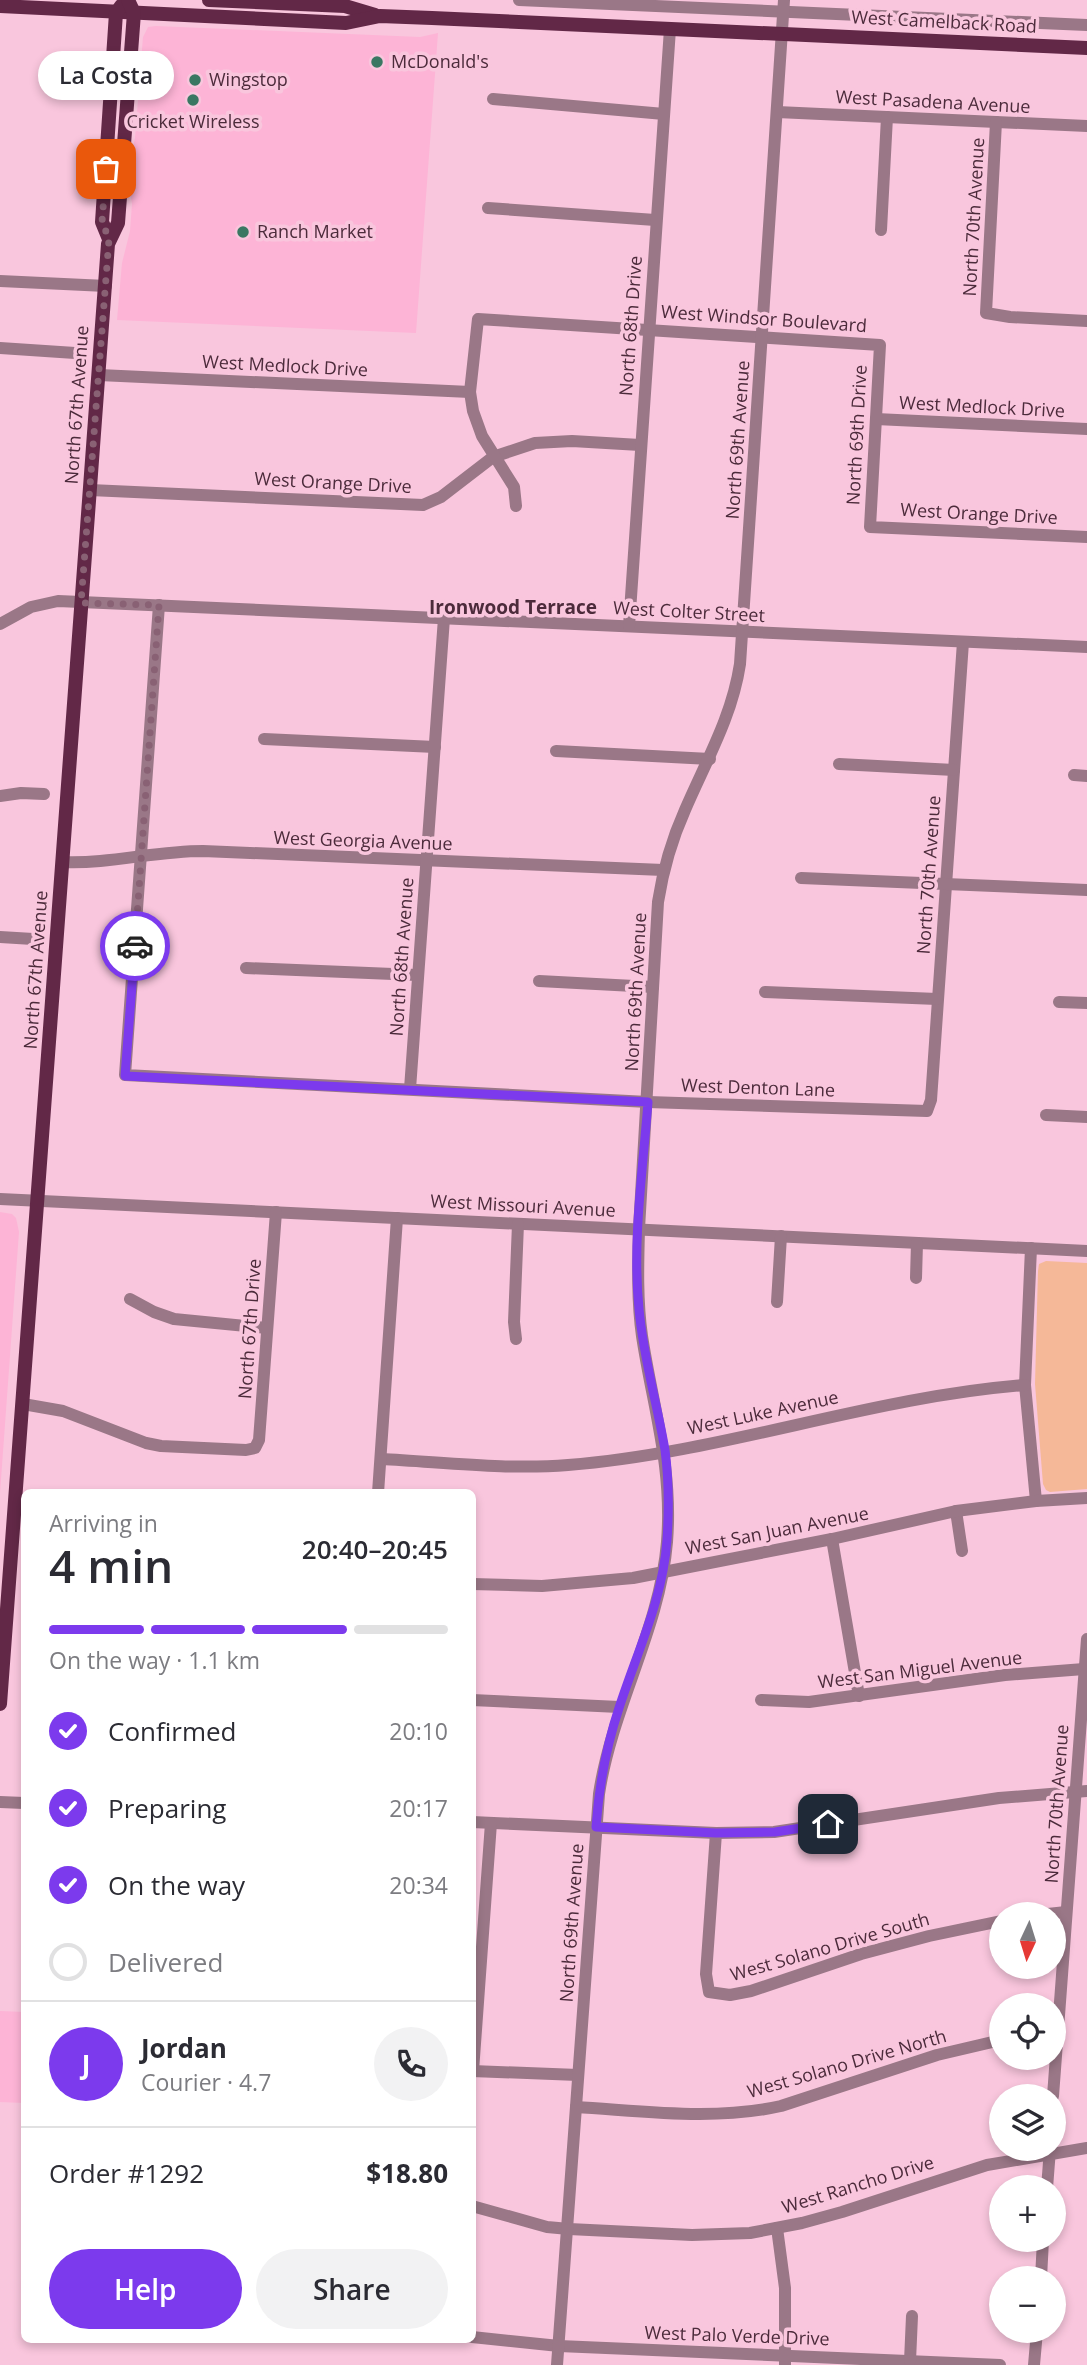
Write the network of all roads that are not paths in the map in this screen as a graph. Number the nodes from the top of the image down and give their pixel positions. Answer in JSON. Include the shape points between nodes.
{"nodes":[{"id":1,"x":209,"y":0,"type":"edge"},
{"id":2,"x":520,"y":0,"type":"edge"},
{"id":3,"x":0,"y":6,"type":"edge"},
{"id":4,"x":125,"y":6,"type":"edge"},
{"id":5,"x":784,"y":6,"type":"edge"},
{"id":6,"x":380,"y":16,"type":"junction"},
{"id":7,"x":1087,"y":25,"type":"edge"},
{"id":8,"x":670,"y":29,"type":"junction"},
{"id":9,"x":782,"y":34,"type":"junction"},
{"id":10,"x":1087,"y":48,"type":"edge"},
{"id":11,"x":493,"y":99,"type":"dead end"},
{"id":12,"x":777,"y":112,"type":"junction"},
{"id":13,"x":664,"y":114,"type":"junction"},
{"id":14,"x":887,"y":117,"type":"junction"},
{"id":15,"x":996,"y":122,"type":"junction"},
{"id":16,"x":1087,"y":126,"type":"edge"},
{"id":17,"x":488,"y":208,"type":"dead end"},
{"id":18,"x":655,"y":220,"type":"junction"},
{"id":19,"x":881,"y":230,"type":"dead end"},
{"id":20,"x":0,"y":281,"type":"edge"},
{"id":21,"x":106,"y":286,"type":"junction"},
{"id":22,"x":1087,"y":321,"type":"edge"},
{"id":23,"x":648,"y":329,"type":"junction"},
{"id":24,"x":762,"y":336,"type":"junction"},
{"id":25,"x":880,"y":345,"type":"joint"},
{"id":26,"x":0,"y":348,"type":"edge"},
{"id":27,"x":75,"y":352,"type":"dead end"},
{"id":28,"x":99,"y":375,"type":"junction"},
{"id":29,"x":470,"y":392,"type":"junction"},
{"id":30,"x":876,"y":419,"type":"junction"},
{"id":31,"x":1087,"y":429,"type":"edge"},
{"id":32,"x":640,"y":445,"type":"junction"},
{"id":33,"x":493,"y":457,"type":"junction"},
{"id":34,"x":90,"y":489,"type":"junction"},
{"id":35,"x":516,"y":506,"type":"dead end"},
{"id":36,"x":870,"y":527,"type":"joint"},
{"id":37,"x":1087,"y":537,"type":"edge"},
{"id":38,"x":81,"y":603,"type":"junction"},
{"id":39,"x":159,"y":605,"type":"junction"},
{"id":40,"x":444,"y":618,"type":"junction"},
{"id":41,"x":0,"y":624,"type":"edge"},
{"id":42,"x":629,"y":626,"type":"junction"},
{"id":43,"x":743,"y":632,"type":"junction"},
{"id":44,"x":963,"y":642,"type":"junction"},
{"id":45,"x":1087,"y":647,"type":"edge"},
{"id":46,"x":264,"y":739,"type":"dead end"},
{"id":47,"x":435,"y":747,"type":"junction"},
{"id":48,"x":556,"y":751,"type":"dead end"},
{"id":49,"x":710,"y":759,"type":"junction"},
{"id":50,"x":839,"y":764,"type":"dead end"},
{"id":51,"x":954,"y":770,"type":"junction"},
{"id":52,"x":44,"y":794,"type":"dead end"},
{"id":53,"x":0,"y":796,"type":"edge"},
{"id":54,"x":142,"y":857,"type":"junction"},
{"id":55,"x":426,"y":861,"type":"junction"},
{"id":56,"x":63,"y":862,"type":"junction"},
{"id":57,"x":663,"y":870,"type":"junction"},
{"id":58,"x":801,"y":877,"type":"dead end"},
{"id":59,"x":947,"y":884,"type":"junction"},
{"id":60,"x":1087,"y":890,"type":"edge"},
{"id":61,"x":0,"y":937,"type":"edge"},
{"id":62,"x":33,"y":939,"type":"dead end"},
{"id":63,"x":246,"y":968,"type":"dead end"},
{"id":64,"x":418,"y":975,"type":"junction"},
{"id":65,"x":540,"y":981,"type":"dead end"},
{"id":66,"x":653,"y":987,"type":"junction"},
{"id":67,"x":765,"y":992,"type":"dead end"},
{"id":68,"x":937,"y":999,"type":"junction"},
{"id":69,"x":1059,"y":1002,"type":"dead end"},
{"id":70,"x":1087,"y":1003,"type":"edge"},
{"id":71,"x":410,"y":1089,"type":"junction"},
{"id":72,"x":648,"y":1102,"type":"junction"},
{"id":73,"x":927,"y":1111,"type":"joint"},
{"id":74,"x":1046,"y":1115,"type":"dead end"},
{"id":75,"x":1087,"y":1117,"type":"edge"},
{"id":76,"x":0,"y":1199,"type":"edge"},
{"id":77,"x":38,"y":1201,"type":"junction"},
{"id":78,"x":276,"y":1212,"type":"junction"},
{"id":79,"x":397,"y":1218,"type":"junction"},
{"id":80,"x":518,"y":1224,"type":"junction"},
{"id":81,"x":639,"y":1229,"type":"junction"},
{"id":82,"x":781,"y":1236,"type":"junction"},
{"id":83,"x":917,"y":1243,"type":"junction"},
{"id":84,"x":1031,"y":1248,"type":"junction"},
{"id":85,"x":1087,"y":1251,"type":"edge"},
{"id":86,"x":916,"y":1278,"type":"dead end"},
{"id":87,"x":130,"y":1298,"type":"dead end"},
{"id":88,"x":777,"y":1302,"type":"dead end"},
{"id":89,"x":267,"y":1328,"type":"junction"},
{"id":90,"x":516,"y":1339,"type":"dead end"},
{"id":91,"x":1025,"y":1385,"type":"junction"},
{"id":92,"x":23,"y":1404,"type":"junction"},
{"id":93,"x":665,"y":1451,"type":"junction"},
{"id":94,"x":382,"y":1459,"type":"junction"},
{"id":95,"x":378,"y":1489,"type":"edge"},
{"id":96,"x":1087,"y":1498,"type":"edge"},
{"id":97,"x":1036,"y":1501,"type":"junction"},
{"id":98,"x":956,"y":1511,"type":"junction"},
{"id":99,"x":832,"y":1539,"type":"junction"},
{"id":100,"x":962,"y":1551,"type":"dead end"},
{"id":101,"x":663,"y":1572,"type":"junction"},
{"id":102,"x":476,"y":1584,"type":"edge"},
{"id":103,"x":1087,"y":1639,"type":"edge"},
{"id":104,"x":1084,"y":1669,"type":"junction"},
{"id":105,"x":859,"y":1696,"type":"junction"},
{"id":106,"x":476,"y":1700,"type":"edge"},
{"id":107,"x":761,"y":1700,"type":"dead end"},
{"id":108,"x":0,"y":1704,"type":"edge"},
{"id":109,"x":620,"y":1707,"type":"junction"},
{"id":110,"x":1081,"y":1791,"type":"edge"},
{"id":111,"x":0,"y":1801,"type":"edge"},
{"id":112,"x":21,"y":1803,"type":"edge"},
{"id":113,"x":476,"y":1822,"type":"edge"},
{"id":114,"x":491,"y":1823,"type":"junction"},
{"id":115,"x":596,"y":1827,"type":"junction"},
{"id":116,"x":716,"y":1833,"type":"junction"},
{"id":117,"x":1066,"y":1912,"type":"edge"},
{"id":118,"x":989,"y":1924,"type":"edge"},
{"id":119,"x":476,"y":2030,"type":"edge"},
{"id":120,"x":989,"y":2043,"type":"edge"},
{"id":121,"x":476,"y":2071,"type":"edge"},
{"id":122,"x":578,"y":2075,"type":"junction"},
{"id":123,"x":576,"y":2107,"type":"junction"},
{"id":124,"x":1087,"y":2148,"type":"edge"},
{"id":125,"x":1066,"y":2150,"type":"edge"},
{"id":126,"x":1006,"y":2161,"type":"edge"},
{"id":127,"x":476,"y":2207,"type":"edge"},
{"id":128,"x":777,"y":2228,"type":"junction"},
{"id":129,"x":569,"y":2229,"type":"junction"},
{"id":130,"x":912,"y":2316,"type":"dead end"},
{"id":131,"x":476,"y":2337,"type":"edge"},
{"id":132,"x":1036,"y":2343,"type":"edge"},
{"id":133,"x":559,"y":2346,"type":"junction"},
{"id":134,"x":785,"y":2360,"type":"edge"},
{"id":135,"x":910,"y":2361,"type":"junction"},
{"id":136,"x":557,"y":2365,"type":"edge"},
{"id":137,"x":1000,"y":2365,"type":"edge"},
{"id":138,"x":1034,"y":2365,"type":"edge"}],
"edges":[{"from":1,"to":6,"type":"main road","name":"West Camelback Road","via":[[345,6]]},
{"from":2,"to":5,"type":"street","name":"West Camelback Road"},
{"from":3,"to":4,"type":"main road","name":"West Camelback Road"},
{"from":4,"to":6,"type":"main road","name":"West Camelback Road","via":[[346,23]]},
{"from":4,"to":21,"type":"main road","name":"North 67th Avenue","via":[[102,222],[109,239]]},
{"from":5,"to":7,"type":"street","name":"West Camelback Road"},
{"from":5,"to":9,"type":"street","name":"North 69th Avenue"},
{"from":6,"to":8,"type":"main road","name":"West Camelback Road"},
{"from":8,"to":9,"type":"main road","name":"West Camelback Road"},
{"from":8,"to":13,"type":"street","name":"North 68th Drive"},
{"from":9,"to":10,"type":"main road","name":"West Camelback Road"},
{"from":9,"to":12,"type":"street","name":"North 69th Avenue"},
{"from":11,"to":13,"type":"street"},
{"from":12,"to":14,"type":"street","name":"West Pasadena Avenue"},
{"from":12,"to":24,"type":"street","name":"North 69th Avenue"},
{"from":13,"to":18,"type":"street","name":"North 68th Drive"},
{"from":14,"to":15,"type":"street","name":"West Pasadena Avenue"},
{"from":14,"to":19,"type":"street"},
{"from":15,"to":16,"type":"street","name":"West Pasadena Avenue"},
{"from":15,"to":22,"type":"street","name":"North 70th Avenue","via":[[986,313]]},
{"from":17,"to":18,"type":"street"},
{"from":18,"to":23,"type":"street","name":"North 68th Drive"},
{"from":20,"to":21,"type":"street"},
{"from":21,"to":28,"type":"main road","name":"North 67th Avenue"},
{"from":23,"to":24,"type":"street","name":"West Windsor Boulevard"},
{"from":23,"to":29,"type":"street","name":"West Windsor Boulevard","via":[[478,318]]},
{"from":23,"to":32,"type":"street","name":"North 68th Drive"},
{"from":24,"to":25,"type":"street","name":"West Windsor Boulevard"},
{"from":24,"to":43,"type":"street","name":"North 69th Avenue"},
{"from":25,"to":30,"type":"street","name":"North 69th Drive"},
{"from":26,"to":27,"type":"street"},
{"from":28,"to":29,"type":"street","name":"West Medlock Drive"},
{"from":28,"to":34,"type":"main road","name":"North 67th Avenue"},
{"from":29,"to":33,"type":"street","via":[[473,411]]},
{"from":30,"to":31,"type":"street","name":"West Medlock Drive"},
{"from":30,"to":36,"type":"street","name":"North 69th Drive"},
{"from":32,"to":33,"type":"street","name":"West Orange Drive","via":[[535,443]]},
{"from":32,"to":42,"type":"street","name":"North 68th Drive"},
{"from":33,"to":34,"type":"street","name":"West Orange Drive","via":[[423,505]]},
{"from":33,"to":35,"type":"street","via":[[514,487]]},
{"from":34,"to":38,"type":"main road","name":"North 67th Avenue"},
{"from":36,"to":37,"type":"street","name":"West Orange Drive"},
{"from":38,"to":39,"type":"street","name":"West Colter Street"},
{"from":38,"to":41,"type":"street","name":"West Colter Street","via":[[43,603]]},
{"from":38,"to":56,"type":"main road","name":"North 67th Avenue"},
{"from":39,"to":40,"type":"street","name":"West Colter Street"},
{"from":39,"to":54,"type":"street"},
{"from":40,"to":42,"type":"street","name":"West Colter Street"},
{"from":40,"to":47,"type":"street","name":"North 68th Avenue"},
{"from":42,"to":43,"type":"street","name":"West Colter Street"},
{"from":43,"to":44,"type":"street","name":"West Colter Street"},
{"from":43,"to":49,"type":"street","name":"North 69th Avenue","via":[[734,700]]},
{"from":44,"to":45,"type":"street","name":"West Colter Street"},
{"from":44,"to":51,"type":"street","name":"North 70th Avenue"},
{"from":46,"to":47,"type":"street"},
{"from":47,"to":55,"type":"street","name":"North 68th Avenue"},
{"from":48,"to":49,"type":"street"},
{"from":49,"to":57,"type":"street","name":"North 69th Avenue"},
{"from":50,"to":51,"type":"street"},
{"from":51,"to":59,"type":"street","name":"North 70th Avenue"},
{"from":52,"to":53,"type":"street"},
{"from":54,"to":55,"type":"street","name":"West Georgia Avenue","via":[[203,851]]},
{"from":54,"to":56,"type":"street","name":"West Georgia Avenue"},
{"from":54,"to":71,"type":"street","name":"West Denton Lane","via":[[125,1076]]},
{"from":55,"to":57,"type":"street","name":"West Georgia Avenue"},
{"from":55,"to":64,"type":"street","name":"North 68th Avenue"},
{"from":56,"to":77,"type":"main road","name":"North 67th Avenue"},
{"from":57,"to":66,"type":"street","name":"North 69th Avenue"},
{"from":58,"to":59,"type":"street"},
{"from":59,"to":60,"type":"street"},
{"from":59,"to":68,"type":"street","name":"North 70th Avenue"},
{"from":61,"to":62,"type":"street"},
{"from":63,"to":64,"type":"street"},
{"from":64,"to":71,"type":"street","name":"North 68th Avenue"},
{"from":65,"to":66,"type":"street"},
{"from":66,"to":72,"type":"street","name":"North 69th Avenue"},
{"from":67,"to":68,"type":"street"},
{"from":68,"to":73,"type":"street","name":"North 70th Avenue"},
{"from":69,"to":70,"type":"street"},
{"from":71,"to":72,"type":"street","name":"West Denton Lane"},
{"from":72,"to":73,"type":"street","name":"West Denton Lane"},
{"from":72,"to":81,"type":"street","name":"North 69th Avenue"},
{"from":74,"to":75,"type":"street"},
{"from":76,"to":77,"type":"street","name":"West Missouri Avenue"},
{"from":77,"to":78,"type":"street","name":"West Missouri Avenue"},
{"from":77,"to":92,"type":"main road","name":"North 67th Avenue"},
{"from":78,"to":79,"type":"street","name":"West Missouri Avenue"},
{"from":78,"to":89,"type":"street","name":"North 67th Drive"},
{"from":79,"to":80,"type":"street","name":"West Missouri Avenue"},
{"from":79,"to":94,"type":"street"},
{"from":80,"to":81,"type":"street","name":"West Missouri Avenue"},
{"from":80,"to":90,"type":"street"},
{"from":81,"to":82,"type":"street","name":"West Missouri Avenue"},
{"from":81,"to":93,"type":"street","name":"North 69th Avenue","via":[[642,1338]]},
{"from":82,"to":83,"type":"street","name":"West Missouri Avenue"},
{"from":82,"to":88,"type":"street"},
{"from":83,"to":84,"type":"street","name":"West Missouri Avenue"},
{"from":83,"to":86,"type":"street"},
{"from":84,"to":85,"type":"street","name":"West Missouri Avenue"},
{"from":84,"to":91,"type":"street"},
{"from":87,"to":89,"type":"street","via":[[174,1319]]},
{"from":89,"to":92,"type":"street","name":"North 67th Drive","via":[[255,1448],[162,1446],[131,1439],[63,1411]]},
{"from":91,"to":93,"type":"street","name":"West Luke Avenue","via":[[904,1401]]},
{"from":91,"to":97,"type":"street"},
{"from":92,"to":108,"type":"main road","name":"North 67th Avenue"},
{"from":93,"to":94,"type":"street","name":"West Luke Avenue","via":[[537,1466]]},
{"from":93,"to":101,"type":"street","name":"North 69th Avenue","via":[[669,1503]]},
{"from":94,"to":95,"type":"street"},
{"from":96,"to":97,"type":"street","name":"West San Juan Avenue"},
{"from":97,"to":98,"type":"street","name":"West San Juan Avenue"},
{"from":98,"to":99,"type":"street","name":"West San Juan Avenue"},
{"from":98,"to":100,"type":"street"},
{"from":99,"to":101,"type":"street","name":"West San Juan Avenue"},
{"from":99,"to":105,"type":"street"},
{"from":101,"to":102,"type":"street","name":"West San Juan Avenue","via":[[588,1584]]},
{"from":101,"to":109,"type":"street","name":"North 69th Avenue"},
{"from":103,"to":104,"type":"street","name":"North 70th Avenue"},
{"from":104,"to":105,"type":"street","name":"West San Miguel Avenue"},
{"from":104,"to":110,"type":"street","name":"North 70th Avenue"},
{"from":105,"to":107,"type":"street","name":"West San Miguel Avenue","via":[[809,1702]]},
{"from":106,"to":109,"type":"street"},
{"from":109,"to":115,"type":"street","name":"North 69th Avenue","via":[[604,1759]]},
{"from":110,"to":116,"type":"street","via":[[999,1798],[775,1832]]},
{"from":110,"to":117,"type":"street","name":"North 70th Avenue"},
{"from":111,"to":112,"type":"street"},
{"from":113,"to":114,"type":"street"},
{"from":114,"to":115,"type":"street"},
{"from":114,"to":119,"type":"street"},
{"from":115,"to":116,"type":"street"},
{"from":115,"to":122,"type":"street","name":"North 69th Avenue"},
{"from":116,"to":118,"type":"street","name":"West Solano Drive South","via":[[706,1974],[709,1992],[751,1991],[861,1954]]},
{"from":120,"to":123,"type":"street","name":"West Solano Drive North","via":[[755,2112],[719,2115]]},
{"from":121,"to":122,"type":"street"},
{"from":122,"to":123,"type":"street","name":"North 69th Avenue"},
{"from":123,"to":129,"type":"street","name":"North 69th Avenue"},
{"from":124,"to":125,"type":"street","name":"West Rancho Drive"},
{"from":126,"to":128,"type":"street","name":"West Rancho Drive"},
{"from":127,"to":129,"type":"street","name":"West Rancho Drive"},
{"from":128,"to":129,"type":"street","name":"West Rancho Drive","via":[[714,2235]]},
{"from":128,"to":134,"type":"street","via":[[785,2288]]},
{"from":129,"to":133,"type":"street","name":"North 69th Avenue"},
{"from":130,"to":135,"type":"street"},
{"from":131,"to":133,"type":"street","name":"West Palo Verde Drive"},
{"from":132,"to":138,"type":"street"},
{"from":133,"to":134,"type":"street","name":"West Palo Verde Drive"},
{"from":133,"to":136,"type":"street","name":"North 69th Avenue"},
{"from":134,"to":135,"type":"street","name":"West Palo Verde Drive"},
{"from":135,"to":137,"type":"street","name":"West Palo Verde Drive"}]}
